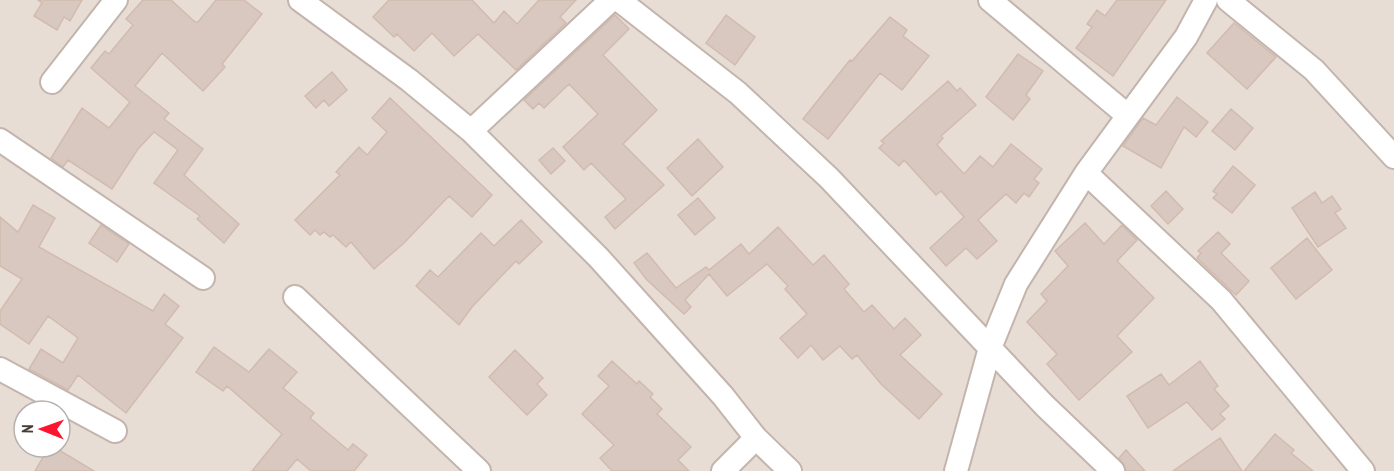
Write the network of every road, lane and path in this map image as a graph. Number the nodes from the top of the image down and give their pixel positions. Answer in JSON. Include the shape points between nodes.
{"nodes":[{"id":1,"x":116,"y":0,"type":"edge"},
{"id":2,"x":300,"y":0,"type":"edge"},
{"id":3,"x":611,"y":0,"type":"edge"},
{"id":4,"x":619,"y":0,"type":"edge"},
{"id":5,"x":990,"y":0,"type":"edge"},
{"id":6,"x":1206,"y":0,"type":"edge"},
{"id":7,"x":1228,"y":0,"type":"edge"},
{"id":8,"x":52,"y":82,"type":"dead end"},
{"id":9,"x":1127,"y":115,"type":"junction"},
{"id":10,"x":471,"y":131,"type":"junction"},
{"id":11,"x":0,"y":140,"type":"edge"},
{"id":12,"x":1394,"y":157,"type":"edge"},
{"id":13,"x":1086,"y":173,"type":"junction"},
{"id":14,"x":202,"y":278,"type":"dead end"},
{"id":15,"x":295,"y":297,"type":"dead end"},
{"id":16,"x":990,"y":348,"type":"junction"},
{"id":17,"x":0,"y":369,"type":"edge"},
{"id":18,"x":116,"y":431,"type":"dead end"},
{"id":19,"x":756,"y":438,"type":"junction"},
{"id":20,"x":479,"y":471,"type":"edge"},
{"id":21,"x":723,"y":471,"type":"edge"},
{"id":22,"x":790,"y":471,"type":"edge"},
{"id":23,"x":956,"y":471,"type":"edge"},
{"id":24,"x":1113,"y":471,"type":"edge"},
{"id":25,"x":1363,"y":471,"type":"edge"}],
"edges":[{"from":1,"to":8,"type":"street"},
{"from":2,"to":10,"type":"street","via":[[410,80]]},
{"from":3,"to":10,"type":"street"},
{"from":4,"to":16,"type":"street","via":[[738,93],[829,178]]},
{"from":5,"to":9,"type":"street"},
{"from":6,"to":9,"type":"street","via":[[1186,37]]},
{"from":7,"to":12,"type":"street","via":[[1314,70]]},
{"from":9,"to":13,"type":"street"},
{"from":10,"to":19,"type":"street","via":[[598,257]]},
{"from":11,"to":14,"type":"street"},
{"from":13,"to":16,"type":"street","via":[[1016,284]]},
{"from":13,"to":25,"type":"street","via":[[1221,300]]},
{"from":15,"to":20,"type":"street"},
{"from":16,"to":23,"type":"street"},
{"from":16,"to":24,"type":"street"},
{"from":17,"to":18,"type":"street"},
{"from":19,"to":21,"type":"street"},
{"from":19,"to":22,"type":"street"}]}
